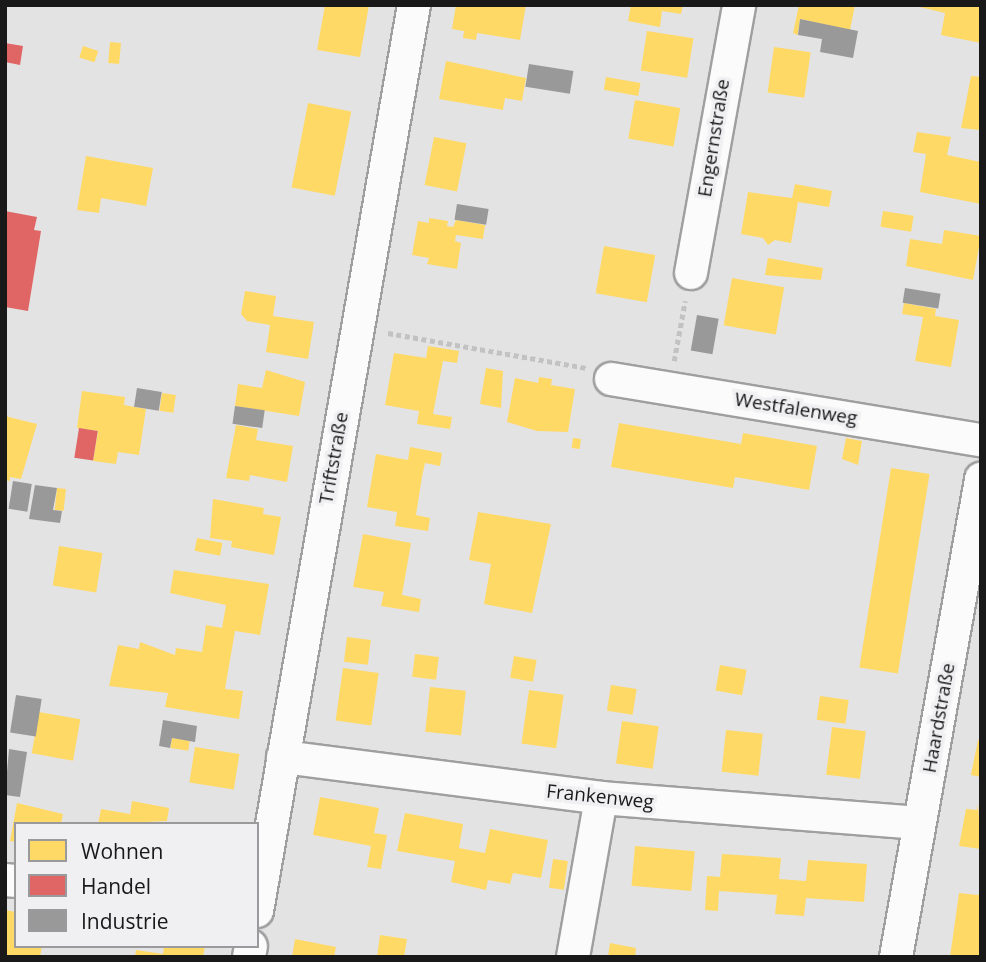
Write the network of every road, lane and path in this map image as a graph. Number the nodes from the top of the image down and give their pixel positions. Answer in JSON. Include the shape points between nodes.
{"nodes":[{"id":1,"x":414,"y":5,"type":"edge"},
{"id":2,"x":739,"y":5,"type":"edge"},
{"id":3,"x":691,"y":273,"type":"joint"},
{"id":4,"x":356,"y":327,"type":"junction"},
{"id":5,"x":675,"y":352,"type":"dead end"},
{"id":6,"x":611,"y":379,"type":"joint"},
{"id":7,"x":981,"y":440,"type":"edge"},
{"id":8,"x":981,"y":478,"type":"edge"},
{"id":9,"x":973,"y":573,"type":"edge"},
{"id":10,"x":283,"y":757,"type":"junction"},
{"id":11,"x":600,"y":798,"type":"junction"},
{"id":12,"x":919,"y":822,"type":"junction"},
{"id":13,"x":259,"y":899,"type":"edge"},
{"id":14,"x":573,"y":957,"type":"edge"},
{"id":15,"x":896,"y":957,"type":"edge"}],
"edges":[{"from":1,"to":4,"type":"street","name":"Triftstraße"},
{"from":2,"to":3,"type":"street","name":"Engernstraße"},
{"from":3,"to":5,"type":"path"},
{"from":4,"to":6,"type":"path","via":[[591,369]]},
{"from":4,"to":10,"type":"street","name":"Triftstraße"},
{"from":6,"to":7,"type":"street","name":"Westfalenweg"},
{"from":8,"to":9,"type":"street","name":"Haardstraße"},
{"from":9,"to":12,"type":"street","name":"Haardstraße"},
{"from":10,"to":11,"type":"street","name":"Frankenweg"},
{"from":10,"to":13,"type":"street","name":"Triftstraße"},
{"from":11,"to":12,"type":"street","name":"Frankenweg"},
{"from":11,"to":14,"type":"street"},
{"from":12,"to":15,"type":"street","name":"Haardstraße"}]}
